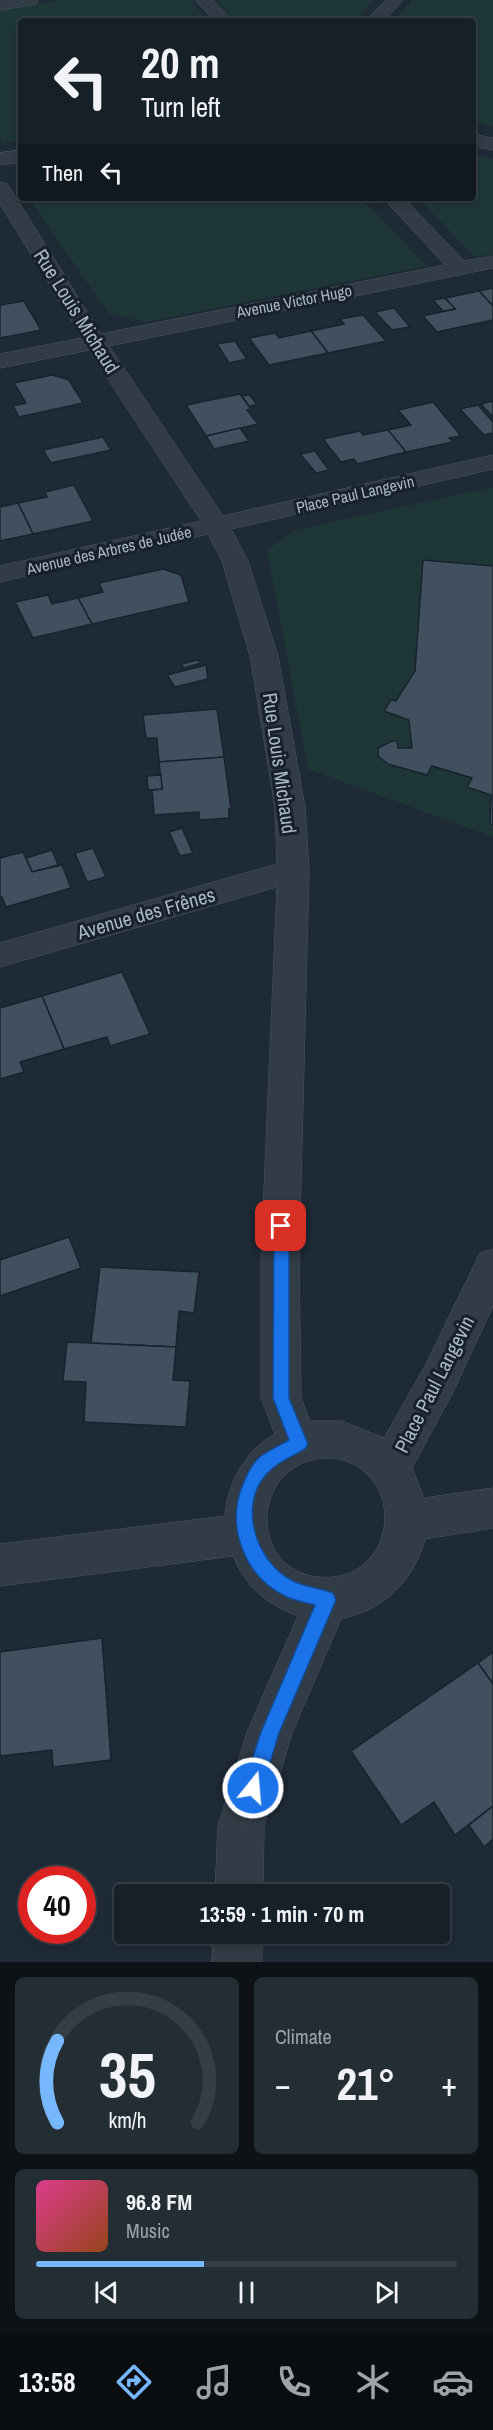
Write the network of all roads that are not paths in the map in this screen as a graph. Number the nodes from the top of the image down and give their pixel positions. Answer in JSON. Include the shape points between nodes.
{"nodes":[{"id":1,"x":30,"y":0,"type":"edge"},
{"id":2,"x":204,"y":0,"type":"edge"},
{"id":3,"x":395,"y":0,"type":"edge"},
{"id":4,"x":0,"y":5,"type":"edge"},
{"id":5,"x":221,"y":18,"type":"edge"},
{"id":6,"x":378,"y":18,"type":"edge"},
{"id":7,"x":476,"y":141,"type":"edge"},
{"id":8,"x":493,"y":144,"type":"edge"},
{"id":9,"x":18,"y":156,"type":"edge"},
{"id":10,"x":0,"y":159,"type":"edge"},
{"id":11,"x":0,"y":188,"type":"edge"},
{"id":12,"x":396,"y":201,"type":"edge"},
{"id":13,"x":493,"y":262,"type":"edge"},
{"id":14,"x":459,"y":268,"type":"junction"},
{"id":15,"x":96,"y":342,"type":"junction"},
{"id":16,"x":0,"y":361,"type":"edge"},
{"id":17,"x":493,"y":462,"type":"edge"},
{"id":18,"x":217,"y":526,"type":"junction"},
{"id":19,"x":0,"y":574,"type":"edge"},
{"id":20,"x":293,"y":872,"type":"junction"},
{"id":21,"x":0,"y":955,"type":"edge"},
{"id":22,"x":493,"y":1265,"type":"edge"},
{"id":23,"x":299,"y":1444,"type":"junction"},
{"id":24,"x":389,"y":1470,"type":"junction"},
{"id":25,"x":493,"y":1508,"type":"edge"},
{"id":26,"x":408,"y":1521,"type":"junction"},
{"id":27,"x":246,"y":1534,"type":"junction"},
{"id":28,"x":0,"y":1565,"type":"edge"},
{"id":29,"x":327,"y":1600,"type":"junction"},
{"id":30,"x":239,"y":1884,"type":"edge"},
{"id":31,"x":238,"y":1944,"type":"edge"},
{"id":32,"x":237,"y":1962,"type":"edge"}],
"edges":[{"from":1,"to":4,"type":"street"},
{"from":2,"to":5,"type":"street"},
{"from":3,"to":6,"type":"street"},
{"from":7,"to":8,"type":"street"},
{"from":9,"to":10,"type":"street"},
{"from":11,"to":15,"type":"street","name":"Rue Louis Michaud"},
{"from":12,"to":14,"type":"street"},
{"from":13,"to":14,"type":"street","name":"Avenue Victor Hugo"},
{"from":14,"to":15,"type":"street","name":"Avenue Victor Hugo"},
{"from":15,"to":16,"type":"street","name":"Avenue Victor Hugo"},
{"from":15,"to":18,"type":"street","name":"Rue Louis Michaud"},
{"from":17,"to":18,"type":"street","name":"Place Paul Langevin"},
{"from":18,"to":19,"type":"street","name":"Avenue des Arbres de Judée"},
{"from":18,"to":20,"type":"street","name":"Rue Louis Michaud","via":[[235,561],[264,657],[290,807]]},
{"from":20,"to":21,"type":"street","name":"Avenue des Frênes"},
{"from":20,"to":23,"type":"street","name":"Rue Louis Michaud","via":[[280,1259],[281,1398]]},
{"from":22,"to":24,"type":"street","name":"Place Paul Langevin","via":[[439,1379]]},
{"from":23,"to":24,"type":"street","via":[[327,1440],[350,1444],[371,1454]]},
{"from":23,"to":27,"type":"street","via":[[266,1462],[254,1480],[246,1500]]},
{"from":24,"to":26,"type":"street","via":[[399,1485]]},
{"from":25,"to":26,"type":"street"},
{"from":26,"to":29,"type":"street","via":[[405,1544],[395,1564],[379,1582],[358,1594]]},
{"from":27,"to":28,"type":"street"},
{"from":27,"to":29,"type":"street","via":[[254,1556],[269,1574],[289,1589]]},
{"from":29,"to":30,"type":"street","via":[[270,1732],[242,1826]]},
{"from":31,"to":32,"type":"street"}]}
